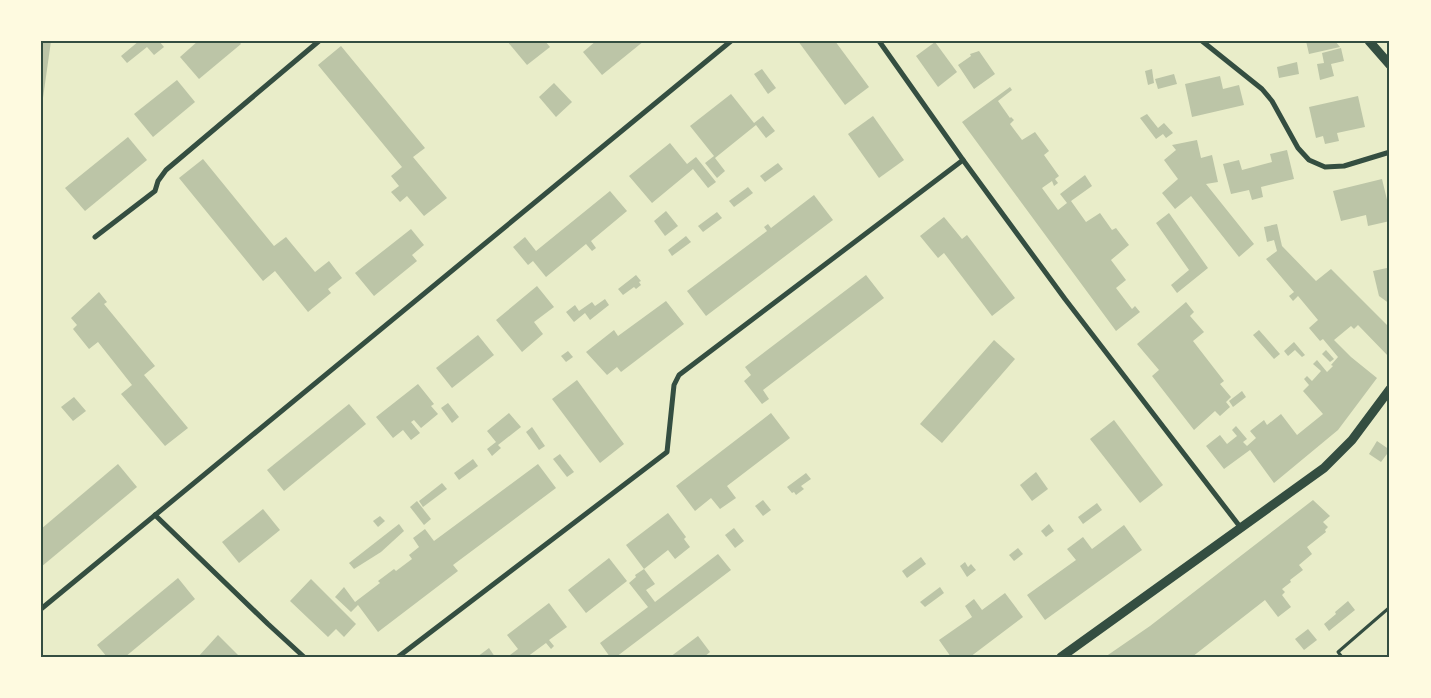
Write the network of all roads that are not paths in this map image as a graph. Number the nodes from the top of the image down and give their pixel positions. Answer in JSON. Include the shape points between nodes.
{"nodes":[{"id":1,"x":319,"y":41,"type":"edge"},
{"id":2,"x":731,"y":41,"type":"edge"},
{"id":3,"x":880,"y":41,"type":"edge"},
{"id":4,"x":1202,"y":41,"type":"edge"},
{"id":5,"x":1369,"y":41,"type":"edge"},
{"id":6,"x":1390,"y":64,"type":"edge"},
{"id":7,"x":1390,"y":152,"type":"edge"},
{"id":8,"x":963,"y":160,"type":"junction"},
{"id":9,"x":95,"y":237,"type":"dead end"},
{"id":10,"x":1390,"y":389,"type":"edge"},
{"id":11,"x":155,"y":515,"type":"junction"},
{"id":12,"x":1241,"y":528,"type":"junction"},
{"id":13,"x":41,"y":609,"type":"edge"},
{"id":14,"x":304,"y":657,"type":"edge"},
{"id":15,"x":398,"y":657,"type":"edge"},
{"id":16,"x":1061,"y":657,"type":"edge"}],
"edges":[{"from":1,"to":9,"type":"street","via":[[166,170],[155,191]]},
{"from":2,"to":11,"type":"street"},
{"from":3,"to":8,"type":"street"},
{"from":4,"to":7,"type":"street","via":[[1262,89],[1298,148],[1310,160],[1325,167],[1344,166]]},
{"from":5,"to":6,"type":"street"},
{"from":8,"to":12,"type":"street"},
{"from":8,"to":15,"type":"street","via":[[679,375],[674,385],[667,452]]},
{"from":10,"to":12,"type":"street","via":[[1352,440],[1324,468]]},
{"from":11,"to":13,"type":"street"},
{"from":11,"to":14,"type":"street"},
{"from":12,"to":16,"type":"street"}]}
